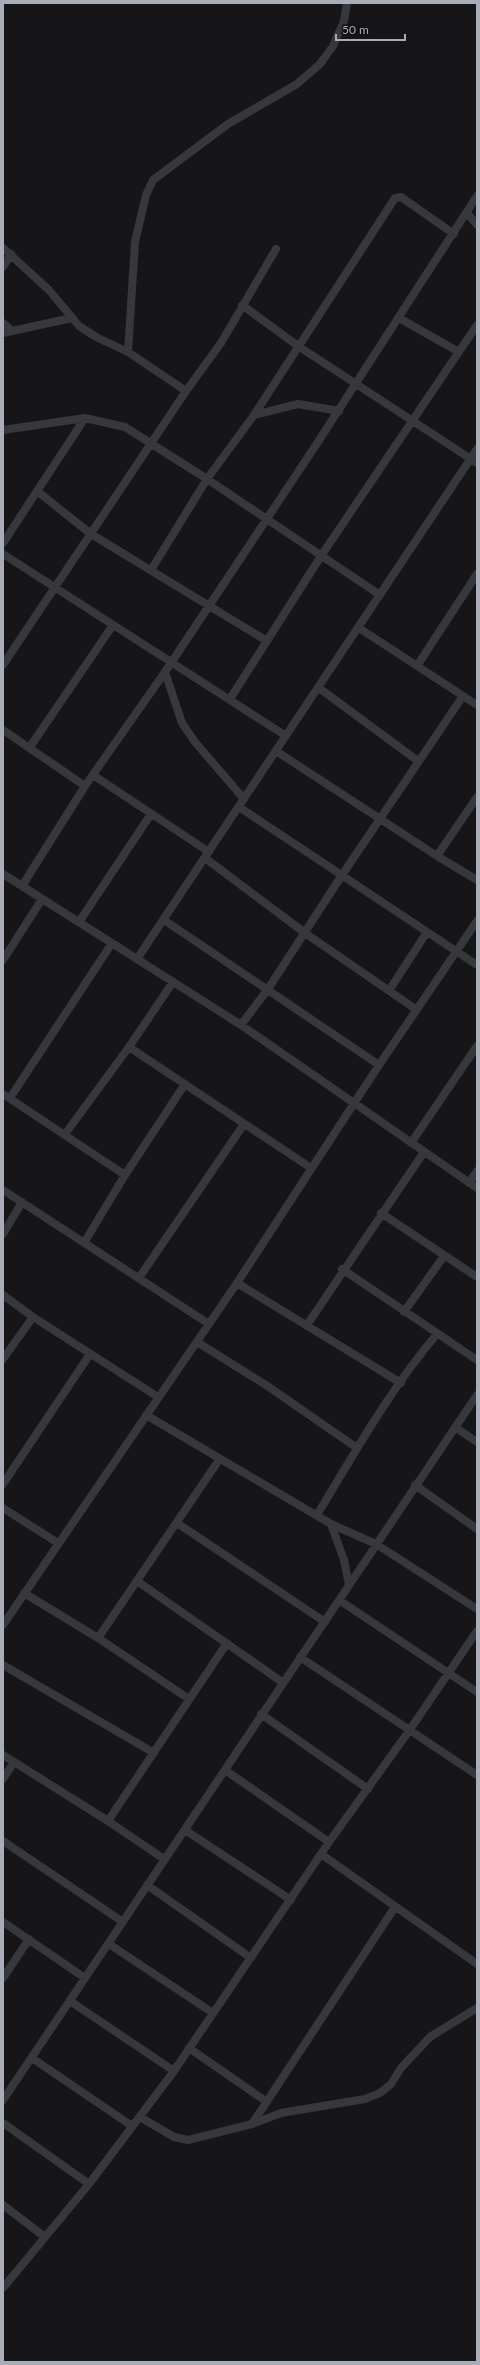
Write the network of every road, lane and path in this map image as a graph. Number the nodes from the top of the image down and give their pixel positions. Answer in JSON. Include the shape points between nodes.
{"nodes":[{"id":1,"x":347,"y":3,"type":"edge"},
{"id":2,"x":477,"y":196,"type":"edge"},
{"id":3,"x":467,"y":213,"type":"junction"},
{"id":4,"x":477,"y":225,"type":"edge"},
{"id":5,"x":454,"y":234,"type":"junction"},
{"id":6,"x":3,"y":248,"type":"edge"},
{"id":7,"x":276,"y":249,"type":"dead end"},
{"id":8,"x":11,"y":254,"type":"junction"},
{"id":9,"x":3,"y":267,"type":"edge"},
{"id":10,"x":242,"y":305,"type":"junction"},
{"id":11,"x":72,"y":318,"type":"junction"},
{"id":12,"x":399,"y":318,"type":"junction"},
{"id":13,"x":3,"y":323,"type":"edge"},
{"id":14,"x":477,"y":325,"type":"edge"},
{"id":15,"x":12,"y":331,"type":"junction"},
{"id":16,"x":3,"y":333,"type":"edge"},
{"id":17,"x":298,"y":346,"type":"junction"},
{"id":18,"x":128,"y":352,"type":"junction"},
{"id":19,"x":459,"y":352,"type":"junction"},
{"id":20,"x":357,"y":383,"type":"junction"},
{"id":21,"x":186,"y":391,"type":"junction"},
{"id":22,"x":339,"y":411,"type":"junction"},
{"id":23,"x":254,"y":415,"type":"junction"},
{"id":24,"x":85,"y":418,"type":"junction"},
{"id":25,"x":412,"y":422,"type":"junction"},
{"id":26,"x":3,"y":430,"type":"edge"},
{"id":27,"x":151,"y":443,"type":"junction"},
{"id":28,"x":477,"y":449,"type":"edge"},
{"id":29,"x":474,"y":461,"type":"edge"},
{"id":30,"x":207,"y":479,"type":"junction"},
{"id":31,"x":37,"y":491,"type":"junction"},
{"id":32,"x":266,"y":519,"type":"junction"},
{"id":33,"x":91,"y":534,"type":"junction"},
{"id":34,"x":3,"y":543,"type":"edge"},
{"id":35,"x":3,"y":554,"type":"edge"},
{"id":36,"x":321,"y":556,"type":"junction"},
{"id":37,"x":151,"y":570,"type":"junction"},
{"id":38,"x":477,"y":574,"type":"edge"},
{"id":39,"x":56,"y":588,"type":"junction"},
{"id":40,"x":380,"y":595,"type":"junction"},
{"id":41,"x":208,"y":605,"type":"junction"},
{"id":42,"x":112,"y":625,"type":"junction"},
{"id":43,"x":359,"y":628,"type":"junction"},
{"id":44,"x":267,"y":641,"type":"junction"},
{"id":45,"x":171,"y":662,"type":"junction"},
{"id":46,"x":3,"y":665,"type":"edge"},
{"id":47,"x":417,"y":666,"type":"junction"},
{"id":48,"x":165,"y":672,"type":"junction"},
{"id":49,"x":318,"y":688,"type":"junction"},
{"id":50,"x":463,"y":696,"type":"junction"},
{"id":51,"x":230,"y":699,"type":"junction"},
{"id":52,"x":476,"y":701,"type":"edge"},
{"id":53,"x":3,"y":730,"type":"edge"},
{"id":54,"x":286,"y":736,"type":"junction"},
{"id":55,"x":30,"y":747,"type":"junction"},
{"id":56,"x":276,"y":751,"type":"junction"},
{"id":57,"x":418,"y":761,"type":"junction"},
{"id":58,"x":93,"y":775,"type":"junction"},
{"id":59,"x":85,"y":786,"type":"junction"},
{"id":60,"x":477,"y":797,"type":"edge"},
{"id":61,"x":244,"y":799,"type":"junction"},
{"id":62,"x":239,"y":807,"type":"junction"},
{"id":63,"x":151,"y":814,"type":"junction"},
{"id":64,"x":380,"y":820,"type":"junction"},
{"id":65,"x":207,"y":855,"type":"junction"},
{"id":66,"x":437,"y":856,"type":"junction"},
{"id":67,"x":3,"y":874,"type":"edge"},
{"id":68,"x":342,"y":875,"type":"junction"},
{"id":69,"x":477,"y":880,"type":"edge"},
{"id":70,"x":22,"y":886,"type":"junction"},
{"id":71,"x":42,"y":899,"type":"junction"},
{"id":72,"x":164,"y":920,"type":"junction"},
{"id":73,"x":477,"y":921,"type":"edge"},
{"id":74,"x":79,"y":922,"type":"junction"},
{"id":75,"x":427,"y":932,"type":"junction"},
{"id":76,"x":304,"y":933,"type":"junction"},
{"id":77,"x":112,"y":943,"type":"junction"},
{"id":78,"x":457,"y":951,"type":"junction"},
{"id":79,"x":137,"y":959,"type":"junction"},
{"id":80,"x":3,"y":960,"type":"edge"},
{"id":81,"x":477,"y":965,"type":"edge"},
{"id":82,"x":173,"y":982,"type":"junction"},
{"id":83,"x":268,"y":989,"type":"junction"},
{"id":84,"x":390,"y":989,"type":"junction"},
{"id":85,"x":417,"y":1010,"type":"junction"},
{"id":86,"x":241,"y":1025,"type":"junction"},
{"id":87,"x":477,"y":1046,"type":"edge"},
{"id":88,"x":129,"y":1047,"type":"junction"},
{"id":89,"x":379,"y":1065,"type":"junction"},
{"id":90,"x":185,"y":1084,"type":"junction"},
{"id":91,"x":6,"y":1096,"type":"edge"},
{"id":92,"x":354,"y":1104,"type":"junction"},
{"id":93,"x":244,"y":1124,"type":"junction"},
{"id":94,"x":65,"y":1134,"type":"junction"},
{"id":95,"x":411,"y":1143,"type":"junction"},
{"id":96,"x":424,"y":1152,"type":"junction"},
{"id":97,"x":311,"y":1168,"type":"junction"},
{"id":98,"x":477,"y":1171,"type":"edge"},
{"id":99,"x":125,"y":1175,"type":"junction"},
{"id":100,"x":469,"y":1183,"type":"junction"},
{"id":101,"x":477,"y":1188,"type":"edge"},
{"id":102,"x":3,"y":1190,"type":"edge"},
{"id":103,"x":22,"y":1202,"type":"junction"},
{"id":104,"x":382,"y":1213,"type":"junction"},
{"id":105,"x":3,"y":1234,"type":"edge"},
{"id":106,"x":84,"y":1243,"type":"junction"},
{"id":107,"x":444,"y":1256,"type":"junction"},
{"id":108,"x":342,"y":1269,"type":"junction"},
{"id":109,"x":477,"y":1277,"type":"edge"},
{"id":110,"x":139,"y":1278,"type":"junction"},
{"id":111,"x":237,"y":1283,"type":"junction"},
{"id":112,"x":3,"y":1296,"type":"edge"},
{"id":113,"x":404,"y":1312,"type":"junction"},
{"id":114,"x":32,"y":1317,"type":"junction"},
{"id":115,"x":209,"y":1324,"type":"junction"},
{"id":116,"x":307,"y":1325,"type":"junction"},
{"id":117,"x":438,"y":1334,"type":"junction"},
{"id":118,"x":197,"y":1342,"type":"junction"},
{"id":119,"x":90,"y":1354,"type":"junction"},
{"id":120,"x":3,"y":1359,"type":"edge"},
{"id":121,"x":477,"y":1360,"type":"edge"},
{"id":122,"x":401,"y":1383,"type":"junction"},
{"id":123,"x":477,"y":1395,"type":"edge"},
{"id":124,"x":158,"y":1397,"type":"junction"},
{"id":125,"x":146,"y":1414,"type":"junction"},
{"id":126,"x":455,"y":1427,"type":"junction"},
{"id":127,"x":477,"y":1442,"type":"edge"},
{"id":128,"x":357,"y":1448,"type":"junction"},
{"id":129,"x":220,"y":1460,"type":"junction"},
{"id":130,"x":3,"y":1484,"type":"edge"},
{"id":131,"x":415,"y":1485,"type":"junction"},
{"id":132,"x":3,"y":1508,"type":"edge"},
{"id":133,"x":318,"y":1515,"type":"junction"},
{"id":134,"x":177,"y":1523,"type":"junction"},
{"id":135,"x":331,"y":1524,"type":"junction"},
{"id":136,"x":477,"y":1529,"type":"edge"},
{"id":137,"x":58,"y":1543,"type":"junction"},
{"id":138,"x":376,"y":1544,"type":"junction"},
{"id":139,"x":137,"y":1581,"type":"junction"},
{"id":140,"x":349,"y":1585,"type":"junction"},
{"id":141,"x":24,"y":1593,"type":"junction"},
{"id":142,"x":339,"y":1600,"type":"junction"},
{"id":143,"x":477,"y":1609,"type":"edge"},
{"id":144,"x":325,"y":1622,"type":"junction"},
{"id":145,"x":3,"y":1626,"type":"edge"},
{"id":146,"x":477,"y":1631,"type":"edge"},
{"id":147,"x":98,"y":1638,"type":"junction"},
{"id":148,"x":227,"y":1643,"type":"junction"},
{"id":149,"x":300,"y":1657,"type":"junction"},
{"id":150,"x":3,"y":1665,"type":"edge"},
{"id":151,"x":448,"y":1674,"type":"junction"},
{"id":152,"x":282,"y":1682,"type":"junction"},
{"id":153,"x":477,"y":1692,"type":"edge"},
{"id":154,"x":189,"y":1699,"type":"junction"},
{"id":155,"x":261,"y":1714,"type":"junction"},
{"id":156,"x":409,"y":1731,"type":"junction"},
{"id":157,"x":154,"y":1753,"type":"junction"},
{"id":158,"x":3,"y":1755,"type":"edge"},
{"id":159,"x":14,"y":1762,"type":"junction"},
{"id":160,"x":225,"y":1770,"type":"junction"},
{"id":161,"x":477,"y":1775,"type":"edge"},
{"id":162,"x":3,"y":1779,"type":"edge"},
{"id":163,"x":368,"y":1789,"type":"junction"},
{"id":164,"x":108,"y":1820,"type":"junction"},
{"id":165,"x":185,"y":1830,"type":"junction"},
{"id":166,"x":3,"y":1841,"type":"edge"},
{"id":167,"x":329,"y":1842,"type":"junction"},
{"id":168,"x":321,"y":1854,"type":"junction"},
{"id":169,"x":164,"y":1859,"type":"junction"},
{"id":170,"x":147,"y":1885,"type":"junction"},
{"id":171,"x":291,"y":1900,"type":"junction"},
{"id":172,"x":395,"y":1906,"type":"junction"},
{"id":173,"x":3,"y":1922,"type":"edge"},
{"id":174,"x":123,"y":1922,"type":"junction"},
{"id":175,"x":29,"y":1939,"type":"junction"},
{"id":176,"x":109,"y":1944,"type":"junction"},
{"id":177,"x":251,"y":1958,"type":"junction"},
{"id":178,"x":477,"y":1964,"type":"edge"},
{"id":179,"x":3,"y":1978,"type":"edge"},
{"id":180,"x":85,"y":1978,"type":"junction"},
{"id":181,"x":70,"y":2001,"type":"junction"},
{"id":182,"x":477,"y":2008,"type":"edge"},
{"id":183,"x":213,"y":2013,"type":"junction"},
{"id":184,"x":189,"y":2048,"type":"junction"},
{"id":185,"x":32,"y":2058,"type":"junction"},
{"id":186,"x":174,"y":2071,"type":"junction"},
{"id":187,"x":3,"y":2100,"type":"edge"},
{"id":188,"x":266,"y":2102,"type":"junction"},
{"id":189,"x":140,"y":2117,"type":"junction"},
{"id":190,"x":3,"y":2123,"type":"edge"},
{"id":191,"x":252,"y":2124,"type":"junction"},
{"id":192,"x":132,"y":2126,"type":"junction"},
{"id":193,"x":89,"y":2184,"type":"junction"},
{"id":194,"x":3,"y":2204,"type":"edge"},
{"id":195,"x":45,"y":2237,"type":"junction"},
{"id":196,"x":3,"y":2288,"type":"edge"}],
"edges":[{"from":1,"to":18,"type":"street","via":[[344,21],[333,46],[320,64],[297,84],[228,124],[153,180],[142,209],[135,242]]},
{"from":2,"to":3,"type":"street"},
{"from":3,"to":4,"type":"street"},
{"from":3,"to":5,"type":"street"},
{"from":5,"to":12,"type":"street"},
{"from":5,"to":17,"type":"street","via":[[401,197],[395,198]]},
{"from":6,"to":8,"type":"street"},
{"from":7,"to":10,"type":"street"},
{"from":8,"to":9,"type":"street"},
{"from":8,"to":11,"type":"street","via":[[53,294]]},
{"from":10,"to":17,"type":"street"},
{"from":10,"to":21,"type":"street","via":[[221,343]]},
{"from":11,"to":15,"type":"street"},
{"from":11,"to":18,"type":"street","via":[[93,336]]},
{"from":12,"to":19,"type":"street"},
{"from":12,"to":20,"type":"street"},
{"from":13,"to":15,"type":"street"},
{"from":14,"to":19,"type":"street"},
{"from":15,"to":16,"type":"street"},
{"from":17,"to":20,"type":"street"},
{"from":17,"to":23,"type":"street"},
{"from":18,"to":21,"type":"street"},
{"from":19,"to":25,"type":"street"},
{"from":20,"to":22,"type":"street"},
{"from":20,"to":25,"type":"street"},
{"from":21,"to":27,"type":"street"},
{"from":22,"to":23,"type":"street","via":[[298,404]]},
{"from":22,"to":32,"type":"street"},
{"from":23,"to":30,"type":"street"},
{"from":24,"to":26,"type":"street"},
{"from":24,"to":27,"type":"street","via":[[125,427]]},
{"from":24,"to":31,"type":"street"},
{"from":25,"to":29,"type":"street"},
{"from":25,"to":36,"type":"street"},
{"from":27,"to":30,"type":"street"},
{"from":27,"to":33,"type":"street"},
{"from":28,"to":29,"type":"street"},
{"from":29,"to":40,"type":"street"},
{"from":30,"to":32,"type":"street"},
{"from":30,"to":37,"type":"street"},
{"from":31,"to":33,"type":"street"},
{"from":31,"to":34,"type":"street"},
{"from":32,"to":36,"type":"street"},
{"from":32,"to":41,"type":"street"},
{"from":33,"to":37,"type":"street"},
{"from":33,"to":39,"type":"street"},
{"from":35,"to":39,"type":"street"},
{"from":36,"to":40,"type":"street"},
{"from":36,"to":44,"type":"street"},
{"from":37,"to":41,"type":"street"},
{"from":38,"to":47,"type":"street"},
{"from":39,"to":42,"type":"street"},
{"from":39,"to":46,"type":"street"},
{"from":40,"to":43,"type":"street"},
{"from":41,"to":44,"type":"street"},
{"from":41,"to":45,"type":"street"},
{"from":42,"to":45,"type":"street"},
{"from":42,"to":55,"type":"street"},
{"from":43,"to":47,"type":"street"},
{"from":43,"to":49,"type":"street"},
{"from":44,"to":51,"type":"street"},
{"from":45,"to":48,"type":"street"},
{"from":45,"to":51,"type":"street"},
{"from":47,"to":50,"type":"street"},
{"from":48,"to":58,"type":"street"},
{"from":48,"to":61,"type":"street","via":[[182,723],[194,742]]},
{"from":49,"to":54,"type":"street"},
{"from":49,"to":57,"type":"street"},
{"from":50,"to":52,"type":"street"},
{"from":50,"to":57,"type":"street"},
{"from":51,"to":54,"type":"street"},
{"from":53,"to":55,"type":"street"},
{"from":54,"to":56,"type":"street"},
{"from":55,"to":59,"type":"street"},
{"from":56,"to":61,"type":"street"},
{"from":56,"to":64,"type":"street"},
{"from":57,"to":64,"type":"street"},
{"from":58,"to":59,"type":"street"},
{"from":58,"to":63,"type":"street"},
{"from":59,"to":70,"type":"street"},
{"from":60,"to":66,"type":"street"},
{"from":61,"to":62,"type":"street"},
{"from":62,"to":65,"type":"street"},
{"from":62,"to":68,"type":"street"},
{"from":63,"to":65,"type":"street"},
{"from":63,"to":74,"type":"street"},
{"from":64,"to":66,"type":"street"},
{"from":64,"to":68,"type":"street"},
{"from":65,"to":72,"type":"street"},
{"from":65,"to":76,"type":"street"},
{"from":66,"to":69,"type":"street"},
{"from":67,"to":70,"type":"street"},
{"from":68,"to":75,"type":"street"},
{"from":68,"to":76,"type":"street"},
{"from":70,"to":71,"type":"street"},
{"from":71,"to":74,"type":"street"},
{"from":71,"to":80,"type":"street"},
{"from":72,"to":79,"type":"street"},
{"from":72,"to":83,"type":"street"},
{"from":73,"to":78,"type":"street"},
{"from":74,"to":77,"type":"street"},
{"from":75,"to":78,"type":"street"},
{"from":75,"to":84,"type":"street"},
{"from":76,"to":83,"type":"street"},
{"from":76,"to":84,"type":"street"},
{"from":77,"to":79,"type":"street"},
{"from":77,"to":91,"type":"street"},
{"from":78,"to":81,"type":"street"},
{"from":78,"to":85,"type":"street"},
{"from":79,"to":82,"type":"street"},
{"from":82,"to":86,"type":"street"},
{"from":82,"to":88,"type":"street"},
{"from":83,"to":86,"type":"street"},
{"from":83,"to":89,"type":"street"},
{"from":84,"to":85,"type":"street"},
{"from":85,"to":89,"type":"street"},
{"from":86,"to":92,"type":"street"},
{"from":87,"to":95,"type":"street"},
{"from":88,"to":90,"type":"street"},
{"from":88,"to":94,"type":"street"},
{"from":89,"to":92,"type":"street"},
{"from":90,"to":93,"type":"street"},
{"from":90,"to":99,"type":"street"},
{"from":91,"to":94,"type":"street"},
{"from":92,"to":95,"type":"street"},
{"from":92,"to":97,"type":"street"},
{"from":93,"to":97,"type":"street"},
{"from":93,"to":110,"type":"street"},
{"from":94,"to":99,"type":"street"},
{"from":95,"to":96,"type":"street"},
{"from":96,"to":100,"type":"street"},
{"from":96,"to":104,"type":"street"},
{"from":97,"to":111,"type":"street"},
{"from":98,"to":100,"type":"street"},
{"from":99,"to":106,"type":"street"},
{"from":100,"to":101,"type":"street"},
{"from":102,"to":103,"type":"street"},
{"from":103,"to":105,"type":"street"},
{"from":103,"to":106,"type":"street"},
{"from":104,"to":107,"type":"street"},
{"from":104,"to":108,"type":"street"},
{"from":106,"to":110,"type":"street"},
{"from":107,"to":109,"type":"street"},
{"from":107,"to":113,"type":"street"},
{"from":108,"to":113,"type":"street"},
{"from":108,"to":116,"type":"street"},
{"from":110,"to":115,"type":"street"},
{"from":111,"to":115,"type":"street"},
{"from":111,"to":116,"type":"street"},
{"from":112,"to":114,"type":"street"},
{"from":113,"to":117,"type":"street"},
{"from":114,"to":119,"type":"street"},
{"from":114,"to":120,"type":"street"},
{"from":115,"to":118,"type":"street"},
{"from":116,"to":122,"type":"street"},
{"from":117,"to":121,"type":"street"},
{"from":117,"to":122,"type":"street"},
{"from":118,"to":124,"type":"street"},
{"from":118,"to":128,"type":"street"},
{"from":119,"to":124,"type":"street"},
{"from":119,"to":130,"type":"street"},
{"from":122,"to":128,"type":"street"},
{"from":123,"to":126,"type":"street"},
{"from":124,"to":125,"type":"street"},
{"from":125,"to":129,"type":"street"},
{"from":125,"to":137,"type":"street"},
{"from":126,"to":127,"type":"street"},
{"from":126,"to":131,"type":"street"},
{"from":128,"to":133,"type":"street"},
{"from":129,"to":133,"type":"street"},
{"from":129,"to":134,"type":"street"},
{"from":131,"to":136,"type":"street"},
{"from":131,"to":138,"type":"street"},
{"from":132,"to":137,"type":"street"},
{"from":133,"to":135,"type":"street"},
{"from":134,"to":139,"type":"street"},
{"from":134,"to":144,"type":"street"},
{"from":135,"to":138,"type":"street"},
{"from":135,"to":140,"type":"street","via":[[344,1560]]},
{"from":137,"to":141,"type":"street"},
{"from":138,"to":140,"type":"street"},
{"from":138,"to":143,"type":"street"},
{"from":139,"to":147,"type":"street"},
{"from":139,"to":148,"type":"street"},
{"from":140,"to":142,"type":"street"},
{"from":141,"to":145,"type":"street"},
{"from":141,"to":147,"type":"street"},
{"from":142,"to":144,"type":"street"},
{"from":142,"to":151,"type":"street"},
{"from":144,"to":149,"type":"street"},
{"from":146,"to":151,"type":"street"},
{"from":147,"to":154,"type":"street"},
{"from":148,"to":152,"type":"street"},
{"from":148,"to":154,"type":"street"},
{"from":149,"to":152,"type":"street"},
{"from":149,"to":156,"type":"street"},
{"from":150,"to":157,"type":"street"},
{"from":151,"to":153,"type":"street"},
{"from":151,"to":156,"type":"street"},
{"from":152,"to":155,"type":"street"},
{"from":154,"to":157,"type":"street"},
{"from":155,"to":160,"type":"street"},
{"from":155,"to":163,"type":"street"},
{"from":156,"to":161,"type":"street"},
{"from":156,"to":163,"type":"street"},
{"from":157,"to":164,"type":"street"},
{"from":158,"to":159,"type":"street"},
{"from":159,"to":162,"type":"street"},
{"from":159,"to":164,"type":"street"},
{"from":160,"to":165,"type":"street"},
{"from":160,"to":167,"type":"street"},
{"from":163,"to":167,"type":"street"},
{"from":164,"to":169,"type":"street"},
{"from":165,"to":169,"type":"street"},
{"from":165,"to":171,"type":"street"},
{"from":166,"to":174,"type":"street"},
{"from":167,"to":168,"type":"street"},
{"from":168,"to":171,"type":"street"},
{"from":168,"to":172,"type":"street"},
{"from":169,"to":170,"type":"street"},
{"from":170,"to":174,"type":"street"},
{"from":170,"to":177,"type":"street"},
{"from":171,"to":177,"type":"street"},
{"from":172,"to":178,"type":"street"},
{"from":172,"to":188,"type":"street"},
{"from":173,"to":175,"type":"street"},
{"from":174,"to":176,"type":"street"},
{"from":175,"to":179,"type":"street"},
{"from":175,"to":180,"type":"street"},
{"from":176,"to":180,"type":"street"},
{"from":176,"to":183,"type":"street"},
{"from":177,"to":183,"type":"street"},
{"from":180,"to":181,"type":"street"},
{"from":181,"to":185,"type":"street"},
{"from":181,"to":186,"type":"street"},
{"from":182,"to":191,"type":"street","via":[[430,2036],[401,2068],[391,2084],[380,2093],[365,2099],[281,2113]]},
{"from":183,"to":184,"type":"street"},
{"from":184,"to":186,"type":"street"},
{"from":184,"to":188,"type":"street"},
{"from":185,"to":187,"type":"street"},
{"from":185,"to":192,"type":"street"},
{"from":186,"to":189,"type":"street"},
{"from":188,"to":191,"type":"street"},
{"from":189,"to":191,"type":"street","via":[[174,2137],[188,2140]]},
{"from":189,"to":192,"type":"street"},
{"from":190,"to":193,"type":"street"},
{"from":192,"to":193,"type":"street"},
{"from":193,"to":195,"type":"street"},
{"from":194,"to":195,"type":"street"},
{"from":195,"to":196,"type":"street"}]}
